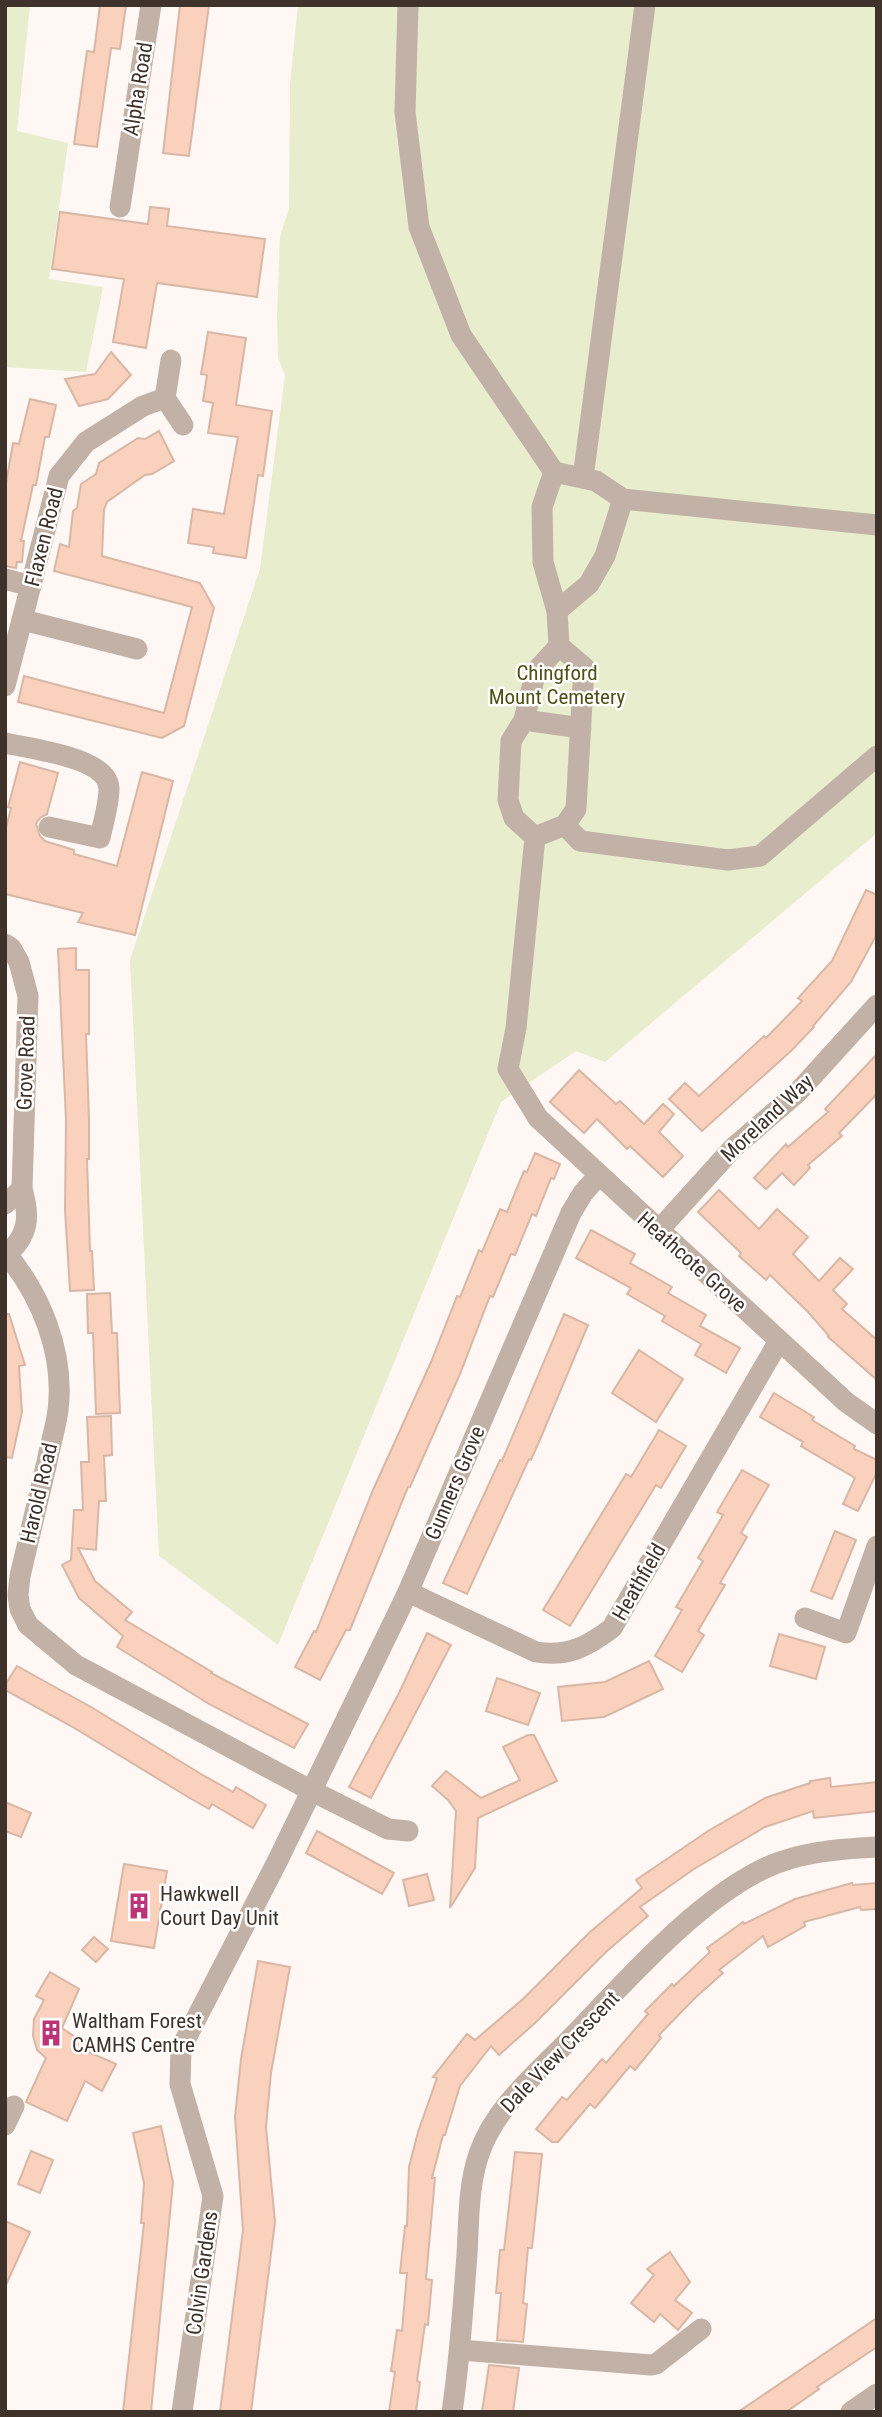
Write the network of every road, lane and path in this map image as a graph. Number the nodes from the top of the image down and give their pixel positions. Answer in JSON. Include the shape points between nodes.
{"nodes":[{"id":1,"x":151,"y":5,"type":"edge"},
{"id":2,"x":408,"y":5,"type":"edge"},
{"id":3,"x":645,"y":5,"type":"edge"},
{"id":4,"x":120,"y":207,"type":"dead end"},
{"id":5,"x":172,"y":360,"type":"dead end"},
{"id":6,"x":165,"y":398,"type":"junction"},
{"id":7,"x":183,"y":425,"type":"dead end"},
{"id":8,"x":554,"y":472,"type":"junction"},
{"id":9,"x":583,"y":478,"type":"junction"},
{"id":10,"x":623,"y":499,"type":"junction"},
{"id":11,"x":877,"y":525,"type":"edge"},
{"id":12,"x":5,"y":579,"type":"edge"},
{"id":13,"x":31,"y":586,"type":"junction"},
{"id":14,"x":557,"y":611,"type":"junction"},
{"id":15,"x":23,"y":620,"type":"junction"},
{"id":16,"x":559,"y":646,"type":"junction"},
{"id":17,"x":137,"y":649,"type":"dead end"},
{"id":18,"x":5,"y":686,"type":"edge"},
{"id":19,"x":524,"y":720,"type":"junction"},
{"id":20,"x":580,"y":728,"type":"junction"},
{"id":21,"x":5,"y":743,"type":"edge"},
{"id":22,"x":877,"y":756,"type":"edge"},
{"id":23,"x":565,"y":825,"type":"junction"},
{"id":24,"x":49,"y":827,"type":"dead end"},
{"id":25,"x":535,"y":837,"type":"junction"},
{"id":26,"x":5,"y":944,"type":"edge"},
{"id":27,"x":877,"y":1005,"type":"edge"},
{"id":28,"x":598,"y":1175,"type":"junction"},
{"id":29,"x":22,"y":1189,"type":"junction"},
{"id":30,"x":5,"y":1204,"type":"edge"},
{"id":31,"x":657,"y":1231,"type":"junction"},
{"id":32,"x":6,"y":1253,"type":"edge"},
{"id":33,"x":779,"y":1341,"type":"junction"},
{"id":34,"x":877,"y":1424,"type":"edge"},
{"id":35,"x":877,"y":1546,"type":"edge"},
{"id":36,"x":408,"y":1592,"type":"junction"},
{"id":37,"x":805,"y":1618,"type":"dead end"},
{"id":38,"x":312,"y":1791,"type":"junction"},
{"id":39,"x":408,"y":1830,"type":"dead end"},
{"id":40,"x":877,"y":1847,"type":"edge"},
{"id":41,"x":701,"y":2329,"type":"dead end"},
{"id":42,"x":460,"y":2350,"type":"junction"},
{"id":43,"x":877,"y":2394,"type":"edge"},
{"id":44,"x":182,"y":2412,"type":"edge"},
{"id":45,"x":452,"y":2412,"type":"edge"},
{"id":46,"x":851,"y":2412,"type":"edge"}],
"edges":[{"from":1,"to":4,"type":"street","name":"Alpha Road"},
{"from":2,"to":8,"type":"street","via":[[405,112],[419,227],[461,335]]},
{"from":3,"to":9,"type":"street"},
{"from":5,"to":6,"type":"street"},
{"from":6,"to":7,"type":"street"},
{"from":6,"to":13,"type":"street","name":"Flaxen Road","via":[[143,406],[86,442],[71,458],[59,476]]},
{"from":8,"to":9,"type":"street"},
{"from":8,"to":14,"type":"street","via":[[542,507],[543,562]]},
{"from":9,"to":10,"type":"street"},
{"from":10,"to":11,"type":"street"},
{"from":10,"to":14,"type":"street","via":[[605,556],[589,584]]},
{"from":12,"to":13,"type":"street"},
{"from":13,"to":15,"type":"street","name":"Flaxen Road"},
{"from":14,"to":16,"type":"street"},
{"from":15,"to":17,"type":"street"},
{"from":15,"to":18,"type":"street","name":"Flaxen Road"},
{"from":16,"to":19,"type":"street","via":[[536,671]]},
{"from":16,"to":20,"type":"street","via":[[584,667]]},
{"from":19,"to":20,"type":"street"},
{"from":19,"to":25,"type":"street","via":[[511,741],[508,800],[514,818]]},
{"from":20,"to":23,"type":"street","via":[[576,809]]},
{"from":21,"to":24,"type":"street","via":[[89,763],[103,772],[109,787],[100,838]]},
{"from":22,"to":23,"type":"street","via":[[760,856],[728,860],[580,841]]},
{"from":23,"to":25,"type":"street"},
{"from":25,"to":28,"type":"street","name":"Heathcote Grove","via":[[508,1069],[538,1118]]},
{"from":26,"to":29,"type":"street","name":"Grove Road","via":[[19,962],[28,996]]},
{"from":27,"to":31,"type":"street","name":"Moreland Way","via":[[798,1092],[733,1148]]},
{"from":28,"to":31,"type":"street","name":"Heathcote Grove"},
{"from":28,"to":36,"type":"street","name":"Gunners Grove","via":[[571,1213]]},
{"from":29,"to":30,"type":"street"},
{"from":29,"to":32,"type":"street","name":"Grove Road","via":[[27,1229],[18,1245]]},
{"from":31,"to":33,"type":"street","name":"Heathcote Grove"},
{"from":32,"to":38,"type":"street","name":"Harold Road","via":[[43,1310],[58,1381],[58,1410],[20,1576],[20,1609],[28,1625],[76,1665]]},
{"from":33,"to":34,"type":"street","name":"Heathcote Grove"},
{"from":33,"to":36,"type":"street","name":"Heathfield","via":[[612,1628],[594,1642],[554,1655],[536,1652]]},
{"from":35,"to":37,"type":"street","via":[[846,1633]]},
{"from":36,"to":38,"type":"street","name":"Gunners Grove"},
{"from":38,"to":39,"type":"street","name":"Harold Road","via":[[388,1829]]},
{"from":38,"to":44,"type":"street","name":"Colvin Gardens","via":[[181,2048],[180,2084],[213,2196]]},
{"from":40,"to":42,"type":"street","name":"Dale View Crescent","via":[[789,1859],[728,1889],[657,1952],[502,2110],[487,2132],[472,2186]]},
{"from":41,"to":42,"type":"street","via":[[651,2365]]},
{"from":42,"to":45,"type":"street","name":"Dale View Crescent"},
{"from":43,"to":46,"type":"street"}]}
